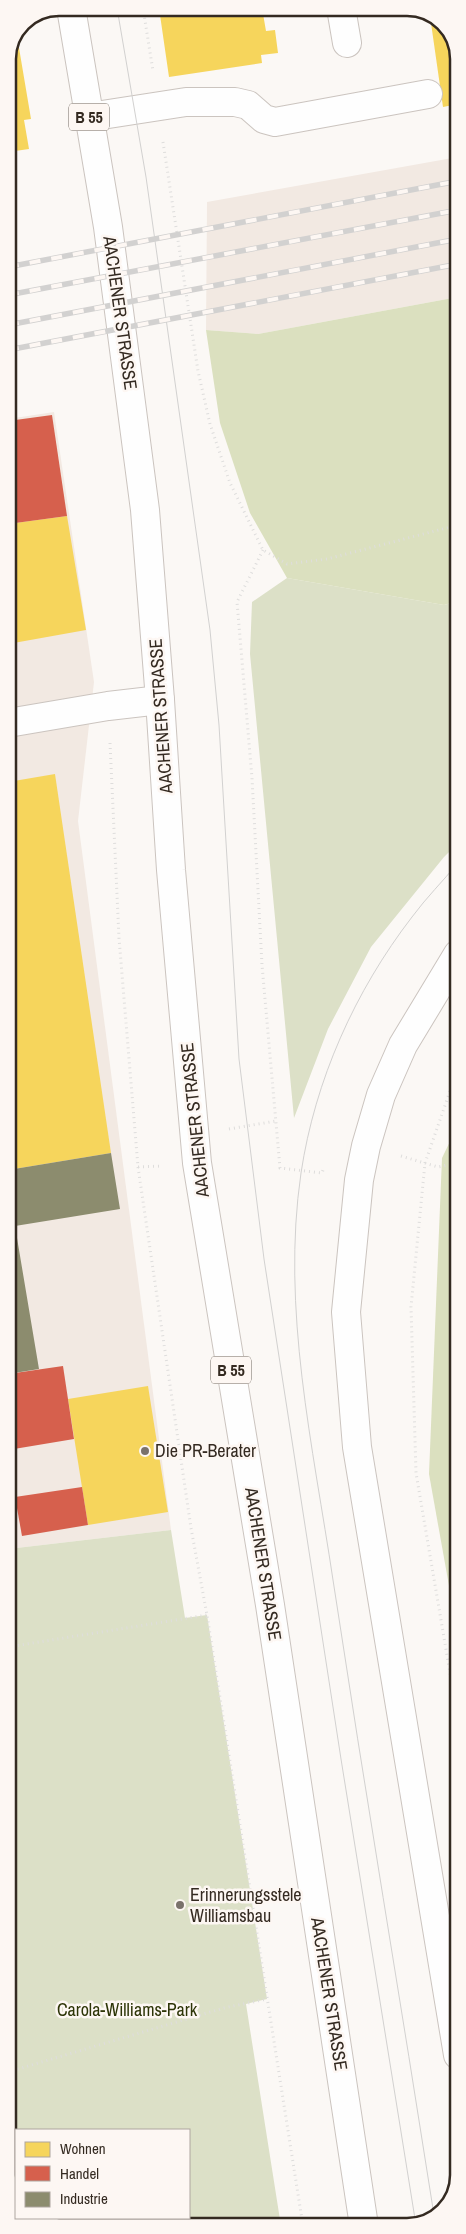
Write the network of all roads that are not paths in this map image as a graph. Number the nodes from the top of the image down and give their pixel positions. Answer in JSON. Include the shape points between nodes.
{"nodes":[{"id":1,"x":72,"y":16,"type":"edge"},
{"id":2,"x":342,"y":16,"type":"edge"},
{"id":3,"x":347,"y":42,"type":"dead end"},
{"id":4,"x":428,"y":94,"type":"dead end"},
{"id":5,"x":89,"y":117,"type":"junction"},
{"id":6,"x":160,"y":700,"type":"junction"},
{"id":7,"x":16,"y":722,"type":"edge"},
{"id":8,"x":449,"y":968,"type":"edge"},
{"id":9,"x":450,"y":2006,"type":"edge"},
{"id":10,"x":363,"y":2217,"type":"edge"}],
"edges":[{"from":1,"to":5,"type":"main road","name":"AACHENER STRASSE","number":"B 55"},
{"from":2,"to":3,"type":"main road"},
{"from":4,"to":5,"type":"main road","via":[[274,122],[264,120],[248,105],[235,102],[186,102]]},
{"from":5,"to":6,"type":"main road","name":"AACHENER STRASSE","number":"B 55","via":[[127,365],[144,510]]},
{"from":6,"to":7,"type":"main road"},
{"from":6,"to":10,"type":"main road","name":"AACHENER STRASSE","number":"B 55","via":[[197,1163],[270,1605]]},
{"from":8,"to":9,"type":"main road","via":[[403,1045],[381,1095],[359,1180],[346,1312],[357,1447]]}]}
